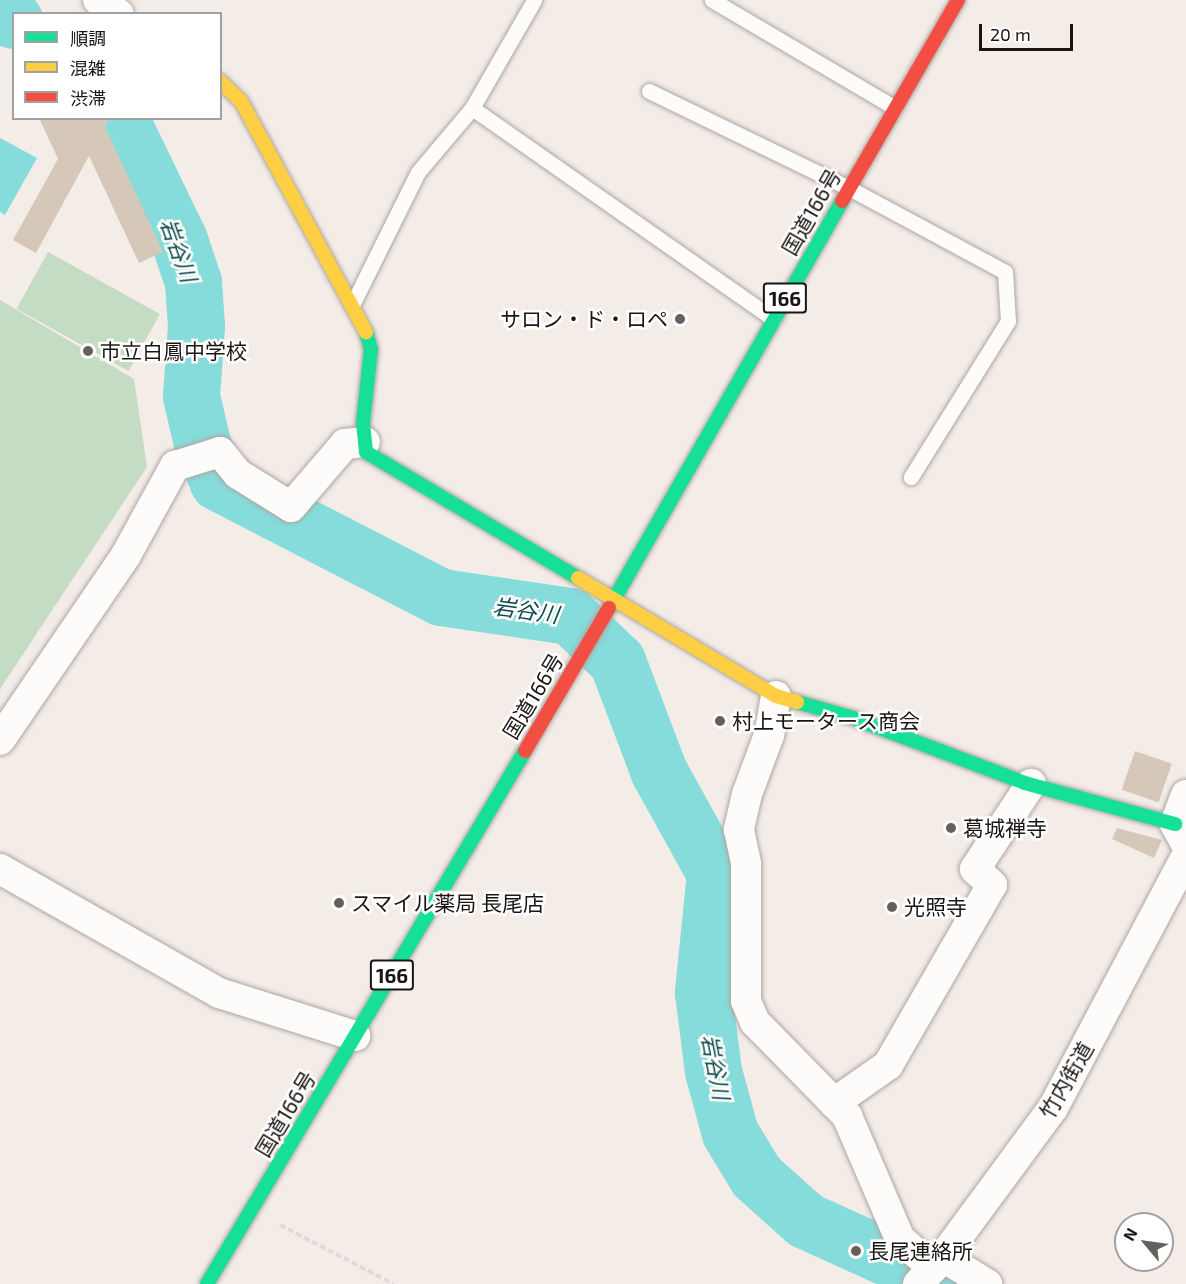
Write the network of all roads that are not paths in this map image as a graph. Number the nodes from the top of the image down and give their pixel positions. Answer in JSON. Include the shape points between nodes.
{"nodes":[{"id":1,"x":98,"y":0,"type":"edge"},
{"id":2,"x":534,"y":0,"type":"edge"},
{"id":3,"x":712,"y":0,"type":"edge"},
{"id":4,"x":958,"y":0,"type":"edge"},
{"id":5,"x":115,"y":12,"type":"edge"},
{"id":6,"x":222,"y":83,"type":"edge"},
{"id":7,"x":649,"y":91,"type":"dead end"},
{"id":8,"x":472,"y":108,"type":"junction"},
{"id":9,"x":896,"y":108,"type":"junction"},
{"id":10,"x":849,"y":188,"type":"junction"},
{"id":11,"x":352,"y":304,"type":"junction"},
{"id":12,"x":773,"y":319,"type":"junction"},
{"id":13,"x":365,"y":442,"type":"junction"},
{"id":14,"x":911,"y":477,"type":"dead end"},
{"id":15,"x":615,"y":597,"type":"junction"},
{"id":16,"x":776,"y":696,"type":"junction"},
{"id":17,"x":0,"y":740,"type":"edge"},
{"id":18,"x":1031,"y":784,"type":"junction"},
{"id":19,"x":1186,"y":795,"type":"edge"},
{"id":20,"x":1181,"y":834,"type":"edge"},
{"id":21,"x":1186,"y":857,"type":"edge"},
{"id":22,"x":0,"y":869,"type":"edge"},
{"id":23,"x":355,"y":1036,"type":"junction"},
{"id":24,"x":834,"y":1103,"type":"junction"},
{"id":25,"x":930,"y":1271,"type":"edge"},
{"id":26,"x":207,"y":1284,"type":"edge"},
{"id":27,"x":987,"y":1284,"type":"edge"}],
"edges":[{"from":1,"to":5,"type":"street"},
{"from":2,"to":8,"type":"lane"},
{"from":3,"to":9,"type":"lane"},
{"from":4,"to":9,"type":"main road","name":"国道166号","number":"166"},
{"from":6,"to":11,"type":"main road","via":[[241,101]]},
{"from":7,"to":10,"type":"lane"},
{"from":8,"to":11,"type":"lane","via":[[418,172]]},
{"from":8,"to":12,"type":"lane"},
{"from":9,"to":10,"type":"main road","name":"国道166号","number":"166"},
{"from":10,"to":12,"type":"main road","name":"国道166号","number":"166"},
{"from":10,"to":14,"type":"lane","via":[[1005,272],[1008,321]]},
{"from":11,"to":13,"type":"main road","via":[[371,349],[363,423]]},
{"from":12,"to":15,"type":"main road","name":"国道166号","number":"166"},
{"from":13,"to":15,"type":"main road","via":[[366,452]]},
{"from":13,"to":17,"type":"street","via":[[345,444],[291,507],[238,474],[220,452],[175,466],[126,555]]},
{"from":15,"to":16,"type":"main road"},
{"from":15,"to":23,"type":"main road","name":"国道166号","number":"166"},
{"from":16,"to":18,"type":"main road","via":[[853,718]]},
{"from":16,"to":24,"type":"street","via":[[769,735],[747,794],[739,830],[746,864],[746,1001],[755,1022]]},
{"from":18,"to":20,"type":"main road"},
{"from":18,"to":24,"type":"street","via":[[975,870],[992,885],[888,1065]]},
{"from":19,"to":20,"type":"street"},
{"from":21,"to":25,"type":"street","name":"竹内街道","via":[[1053,1108]]},
{"from":22,"to":23,"type":"street","via":[[219,993]]},
{"from":23,"to":26,"type":"main road","name":"国道166号","number":"166"},
{"from":24,"to":25,"type":"street","via":[[847,1116],[900,1239]]},
{"from":25,"to":27,"type":"street"}]}
